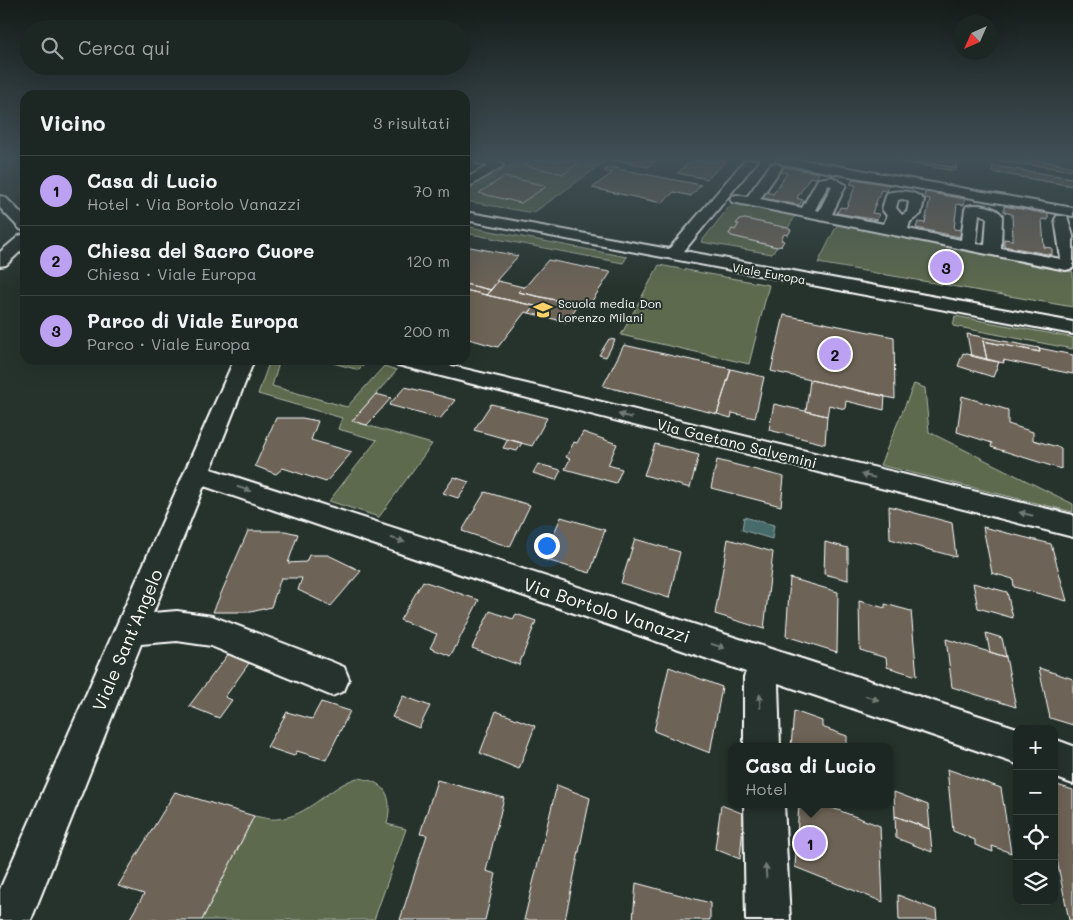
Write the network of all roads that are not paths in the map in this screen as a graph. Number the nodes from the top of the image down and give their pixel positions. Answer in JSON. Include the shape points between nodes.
{"nodes":[{"id":1,"x":2,"y":203,"type":"edge"},
{"id":2,"x":716,"y":203,"type":"edge"},
{"id":3,"x":756,"y":203,"type":"edge"},
{"id":4,"x":812,"y":203,"type":"edge"},
{"id":5,"x":831,"y":203,"type":"edge"},
{"id":6,"x":995,"y":203,"type":"edge"},
{"id":7,"x":20,"y":204,"type":"edge"},
{"id":8,"x":470,"y":208,"type":"edge"},
{"id":9,"x":806,"y":213,"type":"junction"},
{"id":10,"x":824,"y":216,"type":"junction"},
{"id":11,"x":1068,"y":216,"type":"edge"},
{"id":12,"x":470,"y":217,"type":"edge"},
{"id":13,"x":20,"y":221,"type":"edge"},
{"id":14,"x":20,"y":243,"type":"edge"},
{"id":15,"x":968,"y":246,"type":"junction"},
{"id":16,"x":676,"y":250,"type":"junction"},
{"id":17,"x":993,"y":251,"type":"junction"},
{"id":18,"x":0,"y":261,"type":"edge"},
{"id":19,"x":1072,"y":325,"type":"edge"},
{"id":20,"x":242,"y":365,"type":"edge"},
{"id":21,"x":420,"y":365,"type":"edge"},
{"id":22,"x":197,"y":474,"type":"junction"},
{"id":23,"x":1073,"y":526,"type":"edge"},
{"id":24,"x":131,"y":630,"type":"junction"},
{"id":25,"x":778,"y":666,"type":"junction"},
{"id":26,"x":332,"y":679,"type":"dead end"},
{"id":27,"x":762,"y":743,"type":"edge"},
{"id":28,"x":1013,"y":745,"type":"edge"},
{"id":29,"x":1058,"y":759,"type":"edge"},
{"id":30,"x":1073,"y":765,"type":"edge"},
{"id":31,"x":764,"y":808,"type":"edge"},
{"id":32,"x":9,"y":920,"type":"edge"},
{"id":33,"x":768,"y":920,"type":"edge"}],
"edges":[{"from":1,"to":7,"type":"street"},
{"from":1,"to":13,"type":"street"},
{"from":2,"to":16,"type":"street"},
{"from":3,"to":9,"type":"street"},
{"from":4,"to":9,"type":"street"},
{"from":5,"to":10,"type":"street"},
{"from":6,"to":11,"type":"street"},
{"from":8,"to":16,"type":"street","name":"Viale Europa"},
{"from":9,"to":10,"type":"street"},
{"from":10,"to":15,"type":"street"},
{"from":11,"to":17,"type":"street","via":[[1069,263],[1058,264]]},
{"from":12,"to":16,"type":"street","name":"Viale Europa"},
{"from":14,"to":18,"type":"street"},
{"from":15,"to":17,"type":"street"},
{"from":15,"to":17,"type":"street","via":[[972,209],[983,209],[995,215]]},
{"from":16,"to":19,"type":"street","name":"Viale Europa"},
{"from":20,"to":22,"type":"street","name":"Viale Sant'Angelo"},
{"from":23,"to":21,"type":"street","name":"Via Gaetano Salvemini","one_way":true},
{"from":22,"to":24,"type":"street","name":"Viale Sant'Angelo"},
{"from":22,"to":25,"type":"street","name":"Via Bortolo Vanazzi","one_way":true},
{"from":24,"to":26,"type":"street","via":[[177,626],[212,631]]},
{"from":24,"to":32,"type":"street","name":"Viale Sant'Angelo"},
{"from":27,"to":25,"type":"street","one_way":true,"via":[[761,677],[767,669]]},
{"from":25,"to":28,"type":"street","name":"Via Bortolo Vanazzi","one_way":true},
{"from":29,"to":30,"type":"street"},
{"from":33,"to":31,"type":"street","one_way":true}]}
